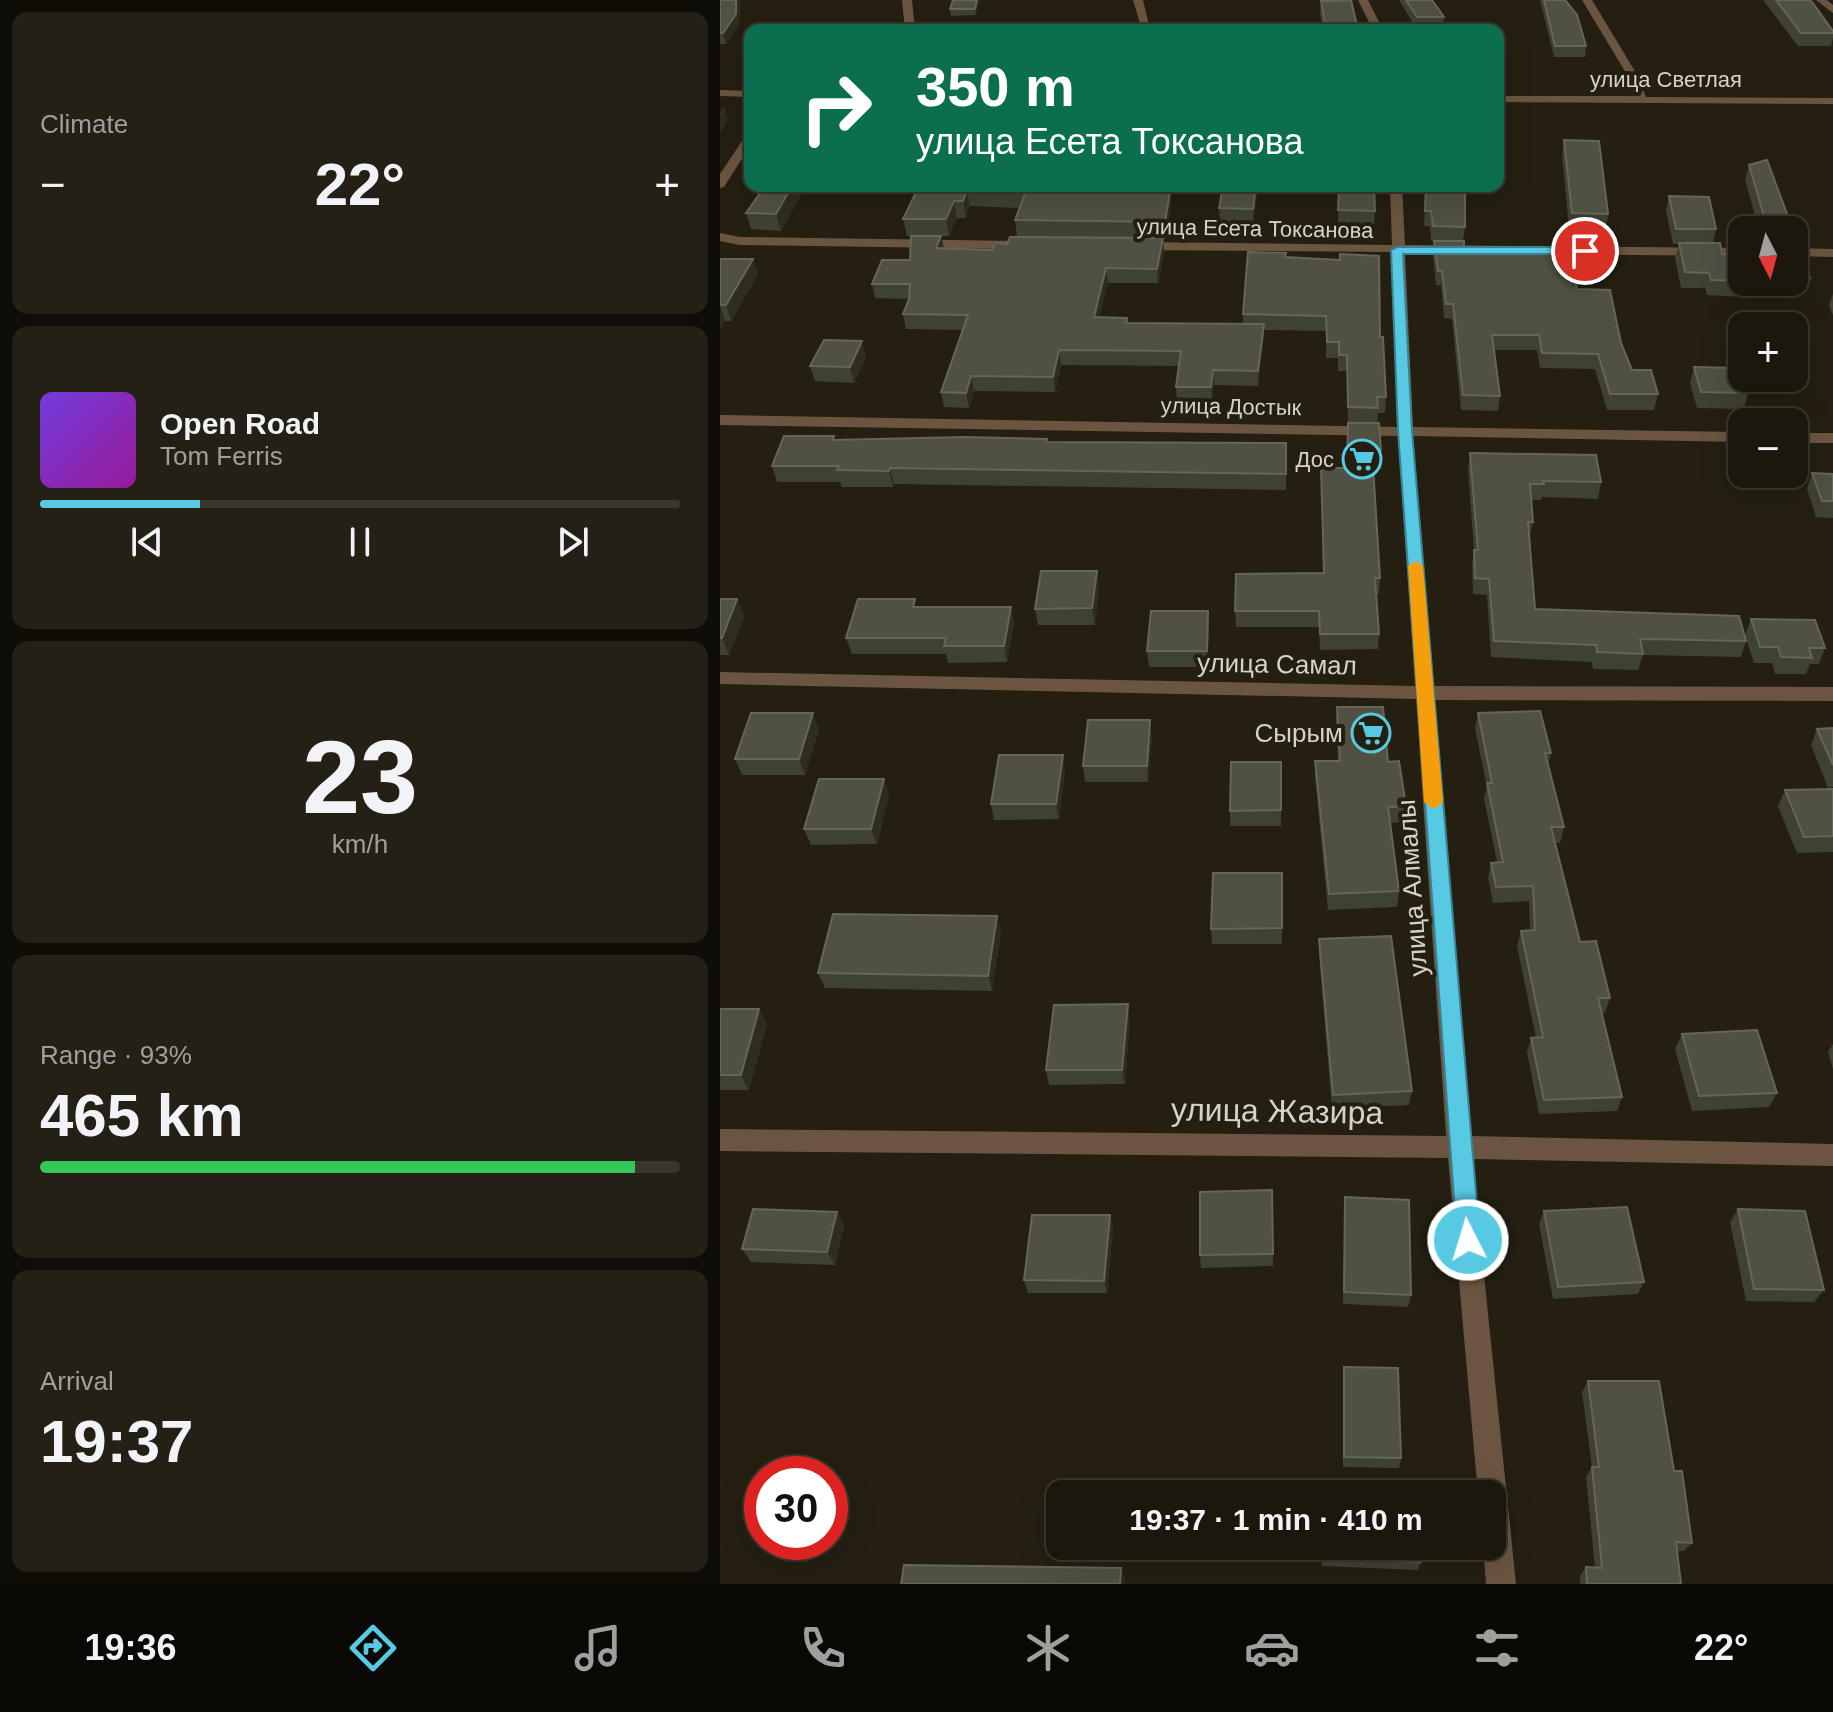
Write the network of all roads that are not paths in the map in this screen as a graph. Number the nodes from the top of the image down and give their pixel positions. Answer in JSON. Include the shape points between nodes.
{"nodes":[{"id":1,"x":907,"y":0,"type":"edge"},
{"id":2,"x":1138,"y":0,"type":"edge"},
{"id":3,"x":1363,"y":0,"type":"edge"},
{"id":4,"x":1587,"y":0,"type":"edge"},
{"id":5,"x":1821,"y":0,"type":"edge"},
{"id":6,"x":1833,"y":10,"type":"edge"},
{"id":7,"x":1145,"y":23,"type":"dead end"},
{"id":8,"x":909,"y":24,"type":"edge"},
{"id":9,"x":1375,"y":24,"type":"edge"},
{"id":10,"x":720,"y":93,"type":"edge"},
{"id":11,"x":744,"y":94,"type":"edge"},
{"id":12,"x":1504,"y":99,"type":"edge"},
{"id":13,"x":1641,"y":99,"type":"junction"},
{"id":14,"x":1833,"y":101,"type":"edge"},
{"id":15,"x":744,"y":146,"type":"edge"},
{"id":16,"x":720,"y":184,"type":"edge"},
{"id":17,"x":1396,"y":192,"type":"edge"},
{"id":18,"x":720,"y":237,"type":"edge"},
{"id":19,"x":1037,"y":245,"type":"edge"},
{"id":20,"x":1115,"y":246,"type":"edge"},
{"id":21,"x":1397,"y":250,"type":"junction"},
{"id":22,"x":1728,"y":252,"type":"edge"},
{"id":23,"x":1808,"y":252,"type":"edge"},
{"id":24,"x":1833,"y":253,"type":"edge"},
{"id":25,"x":720,"y":420,"type":"edge"},
{"id":26,"x":1405,"y":431,"type":"junction"},
{"id":27,"x":1728,"y":437,"type":"edge"},
{"id":28,"x":1808,"y":438,"type":"edge"},
{"id":29,"x":1833,"y":438,"type":"edge"},
{"id":30,"x":720,"y":678,"type":"edge"},
{"id":31,"x":1425,"y":693,"type":"junction"},
{"id":32,"x":1833,"y":694,"type":"edge"},
{"id":33,"x":720,"y":1140,"type":"edge"},
{"id":34,"x":1459,"y":1147,"type":"junction"},
{"id":35,"x":1833,"y":1155,"type":"edge"},
{"id":36,"x":1501,"y":1584,"type":"edge"}],
"edges":[{"from":1,"to":8,"type":"street"},
{"from":2,"to":7,"type":"street"},
{"from":3,"to":9,"type":"street"},
{"from":4,"to":13,"type":"street"},
{"from":5,"to":6,"type":"street"},
{"from":10,"to":11,"type":"street"},
{"from":12,"to":13,"type":"street","name":"улица Светлая"},
{"from":13,"to":14,"type":"street","name":"улица Светлая"},
{"from":15,"to":16,"type":"street"},
{"from":17,"to":21,"type":"street","name":"улица Алмалы"},
{"from":18,"to":19,"type":"street"},
{"from":20,"to":21,"type":"street","name":"улица Есета Токсанова"},
{"from":21,"to":22,"type":"street","name":"улица Есета Токсанова"},
{"from":21,"to":26,"type":"street","name":"улица Алмалы"},
{"from":23,"to":24,"type":"street"},
{"from":25,"to":26,"type":"street","name":"улица Достык"},
{"from":26,"to":27,"type":"street","name":"улица Достык"},
{"from":26,"to":31,"type":"street","name":"улица Алмалы"},
{"from":28,"to":29,"type":"street"},
{"from":30,"to":31,"type":"street","name":"улица Самал"},
{"from":31,"to":32,"type":"street","name":"улица Самал"},
{"from":31,"to":34,"type":"street","name":"улица Алмалы"},
{"from":33,"to":34,"type":"street","name":"улица Жазира"},
{"from":34,"to":35,"type":"street","name":"улица Жазира"},
{"from":34,"to":36,"type":"street","name":"улица Алмалы"}]}
